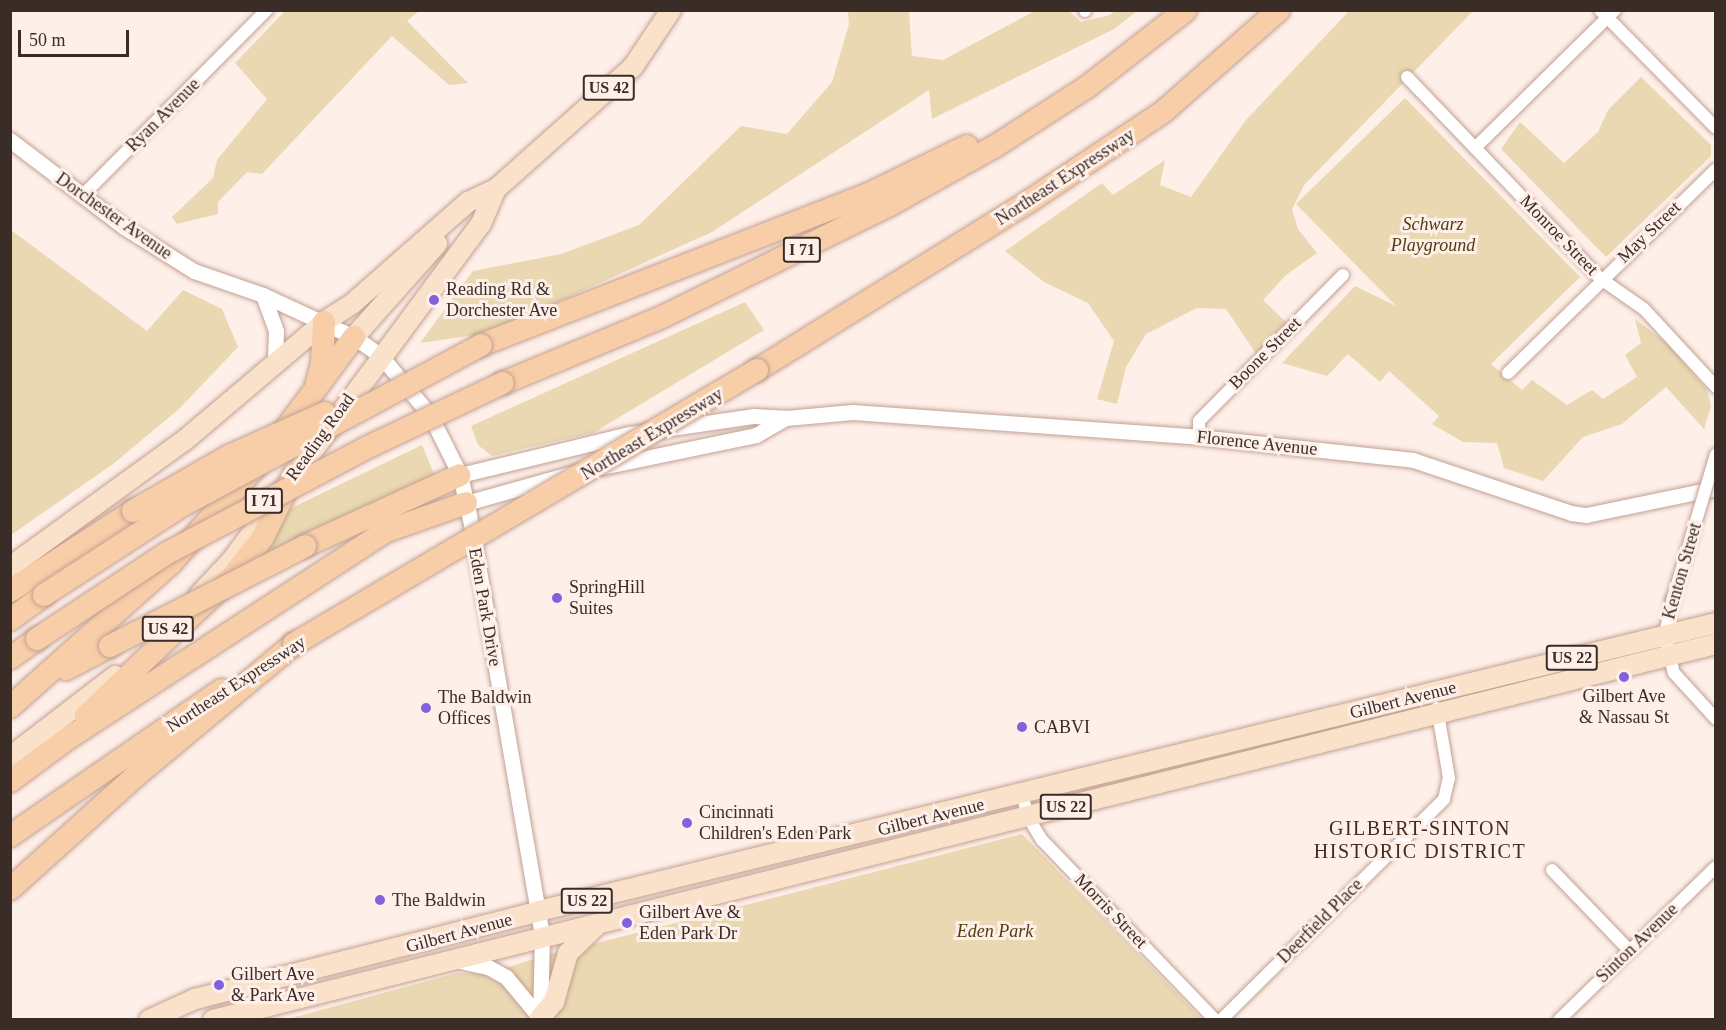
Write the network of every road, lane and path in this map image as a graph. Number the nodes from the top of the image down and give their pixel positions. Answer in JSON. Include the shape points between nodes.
{"nodes":[{"id":1,"x":267,"y":10,"type":"edge"},
{"id":2,"x":671,"y":10,"type":"edge"},
{"id":3,"x":1186,"y":10,"type":"edge"},
{"id":4,"x":1278,"y":10,"type":"edge"},
{"id":5,"x":1608,"y":13,"type":"edge"},
{"id":6,"x":1407,"y":77,"type":"dead end"},
{"id":7,"x":1087,"y":87,"type":"junction"},
{"id":8,"x":1716,"y":128,"type":"edge"},
{"id":9,"x":10,"y":140,"type":"edge"},
{"id":10,"x":1475,"y":148,"type":"junction"},
{"id":11,"x":1716,"y":169,"type":"edge"},
{"id":12,"x":496,"y":189,"type":"junction"},
{"id":13,"x":84,"y":194,"type":"junction"},
{"id":14,"x":452,"y":216,"type":"junction"},
{"id":15,"x":1343,"y":275,"type":"dead end"},
{"id":16,"x":1602,"y":279,"type":"junction"},
{"id":17,"x":263,"y":295,"type":"junction"},
{"id":18,"x":324,"y":322,"type":"junction"},
{"id":19,"x":354,"y":337,"type":"junction"},
{"id":20,"x":481,"y":345,"type":"junction"},
{"id":21,"x":380,"y":355,"type":"junction"},
{"id":22,"x":275,"y":363,"type":"junction"},
{"id":23,"x":1508,"y":373,"type":"dead end"},
{"id":24,"x":1716,"y":387,"type":"edge"},
{"id":25,"x":312,"y":397,"type":"junction"},
{"id":26,"x":786,"y":418,"type":"junction"},
{"id":27,"x":1199,"y":437,"type":"junction"},
{"id":28,"x":1716,"y":454,"type":"edge"},
{"id":29,"x":296,"y":472,"type":"junction"},
{"id":30,"x":460,"y":475,"type":"junction"},
{"id":31,"x":1716,"y":488,"type":"edge"},
{"id":32,"x":466,"y":503,"type":"junction"},
{"id":33,"x":10,"y":567,"type":"edge"},
{"id":34,"x":10,"y":591,"type":"edge"},
{"id":35,"x":10,"y":620,"type":"edge"},
{"id":36,"x":1716,"y":623,"type":"edge"},
{"id":37,"x":294,"y":644,"type":"junction"},
{"id":38,"x":1716,"y":644,"type":"edge"},
{"id":39,"x":1666,"y":645,"type":"junction"},
{"id":40,"x":10,"y":657,"type":"edge"},
{"id":41,"x":36,"y":685,"type":"junction"},
{"id":42,"x":1433,"y":692,"type":"junction"},
{"id":43,"x":10,"y":707,"type":"edge"},
{"id":44,"x":1439,"y":713,"type":"junction"},
{"id":45,"x":1716,"y":719,"type":"edge"},
{"id":46,"x":70,"y":736,"type":"junction"},
{"id":47,"x":10,"y":757,"type":"edge"},
{"id":48,"x":10,"y":781,"type":"edge"},
{"id":49,"x":1022,"y":794,"type":"junction"},
{"id":50,"x":1028,"y":817,"type":"junction"},
{"id":51,"x":10,"y":836,"type":"edge"},
{"id":52,"x":1716,"y":867,"type":"edge"},
{"id":53,"x":1552,"y":870,"type":"dead end"},
{"id":54,"x":10,"y":889,"type":"edge"},
{"id":55,"x":539,"y":911,"type":"junction"},
{"id":56,"x":601,"y":922,"type":"junction"},
{"id":57,"x":542,"y":934,"type":"junction"},
{"id":58,"x":1629,"y":950,"type":"junction"},
{"id":59,"x":450,"y":959,"type":"junction"},
{"id":60,"x":540,"y":1019,"type":"edge"},
{"id":61,"x":149,"y":1020,"type":"edge"},
{"id":62,"x":213,"y":1020,"type":"edge"},
{"id":63,"x":1215,"y":1020,"type":"edge"},
{"id":64,"x":1221,"y":1020,"type":"edge"},
{"id":65,"x":1559,"y":1020,"type":"edge"}],
"edges":[{"from":1,"to":13,"type":"street","name":"Ryan Avenue"},
{"from":2,"to":12,"type":"main road","name":"Reading Road","number":"US 42","via":[[633,67]]},
{"from":3,"to":7,"type":"highway","number":"I 71"},
{"from":4,"to":37,"type":"highway","name":"Northeast Expressway","bridge":true,"via":[[1163,112],[1025,204],[757,370]]},
{"from":5,"to":8,"type":"street"},
{"from":5,"to":10,"type":"street"},
{"from":6,"to":10,"type":"street","name":"Monroe Street"},
{"from":7,"to":20,"type":"highway","via":[[869,194]]},
{"from":7,"to":40,"type":"highway","number":"I 71","bridge":true,"via":[[997,145],[881,210],[662,316],[503,383],[368,447],[167,553]]},
{"from":9,"to":13,"type":"street","name":"Dorchester Avenue"},
{"from":10,"to":16,"type":"street","name":"Monroe Street"},
{"from":11,"to":16,"type":"street","name":"May Street"},
{"from":12,"to":14,"type":"main road","name":"Reading Road","number":"US 42","via":[[468,202]]},
{"from":12,"to":21,"type":"main road","name":"Reading Road","number":"US 42","via":[[481,224]]},
{"from":13,"to":17,"type":"street","name":"Dorchester Avenue","via":[[124,227],[194,271]]},
{"from":14,"to":18,"type":"main road","name":"Reading Road","number":"US 42","via":[[352,304]]},
{"from":14,"to":19,"type":"main road","via":[[444,237]]},
{"from":15,"to":27,"type":"street","name":"Boone Street","via":[[1199,421]]},
{"from":16,"to":23,"type":"street","name":"May Street"},
{"from":16,"to":24,"type":"street","name":"Monroe Street","via":[[1644,309]]},
{"from":17,"to":18,"type":"street","name":"Dorchester Avenue"},
{"from":17,"to":22,"type":"street","via":[[276,332]]},
{"from":18,"to":19,"type":"street","name":"Eden Park Drive"},
{"from":18,"to":22,"type":"main road","name":"Reading Road","number":"US 42"},
{"from":18,"to":25,"type":"highway","via":[[322,363]]},
{"from":19,"to":21,"type":"street","name":"Eden Park Drive"},
{"from":19,"to":25,"type":"highway"},
{"from":20,"to":34,"type":"highway","bridge":true,"via":[[229,456],[133,511]]},
{"from":20,"to":35,"type":"highway","bridge":true,"via":[[181,506]]},
{"from":21,"to":29,"type":"main road","name":"Reading Road","number":"US 42"},
{"from":21,"to":30,"type":"street","name":"Eden Park Drive","via":[[430,415]]},
{"from":22,"to":33,"type":"main road","name":"Reading Road","number":"US 42","via":[[185,440]]},
{"from":25,"to":41,"type":"highway","via":[[171,563]]},
{"from":26,"to":27,"type":"street","name":"Florence Avenue","via":[[854,412]]},
{"from":26,"to":30,"type":"street","name":"Florence Avenue","via":[[753,416],[630,434]]},
{"from":26,"to":32,"type":"street","name":"Florence Avenue","via":[[756,435],[538,480]]},
{"from":27,"to":31,"type":"street","name":"Florence Avenue","via":[[1413,460],[1578,514],[1595,514]]},
{"from":28,"to":39,"type":"street","name":"Kenton Street","bridge":true,"via":[[1672,602]]},
{"from":29,"to":46,"type":"highway","via":[[263,537],[233,576],[157,652],[94,706]]},
{"from":29,"to":47,"type":"main road","name":"Reading Road","number":"US 42","via":[[232,560],[163,634]]},
{"from":30,"to":32,"type":"street","name":"Eden Park Drive"},
{"from":30,"to":41,"type":"highway","bridge":true,"via":[[305,546]]},
{"from":32,"to":46,"type":"highway","via":[[384,532]]},
{"from":32,"to":55,"type":"street","name":"Eden Park Drive"},
{"from":36,"to":39,"type":"main road","name":"Gilbert Avenue","number":"US 22"},
{"from":37,"to":51,"type":"highway","name":"Northeast Expressway"},
{"from":37,"to":54,"type":"highway","via":[[80,824]]},
{"from":38,"to":39,"type":"main road","name":"Gilbert Avenue","number":"US 22"},
{"from":39,"to":42,"type":"main road","name":"Gilbert Avenue","number":"US 22"},
{"from":39,"to":44,"type":"main road","name":"Gilbert Avenue","number":"US 22"},
{"from":39,"to":45,"type":"street","via":[[1674,673]]},
{"from":41,"to":43,"type":"highway"},
{"from":42,"to":44,"type":"street","name":"Deerfield Place"},
{"from":42,"to":49,"type":"main road","name":"Gilbert Avenue","number":"US 22"},
{"from":44,"to":50,"type":"main road","name":"Gilbert Avenue","number":"US 22"},
{"from":44,"to":64,"type":"street","name":"Deerfield Place","via":[[1449,778],[1444,799]]},
{"from":46,"to":48,"type":"highway"},
{"from":49,"to":50,"type":"street","name":"Morris Street"},
{"from":49,"to":55,"type":"main road","name":"Gilbert Avenue","number":"US 22"},
{"from":50,"to":56,"type":"main road","name":"Gilbert Avenue","number":"US 22"},
{"from":50,"to":63,"type":"street","name":"Morris Street","via":[[1042,840]]},
{"from":52,"to":58,"type":"street","name":"Sinton Avenue"},
{"from":53,"to":58,"type":"street"},
{"from":55,"to":57,"type":"street","name":"Eden Park Drive"},
{"from":55,"to":61,"type":"main road","name":"Gilbert Avenue","number":"US 22","via":[[195,999]]},
{"from":56,"to":57,"type":"main road","name":"Gilbert Avenue","number":"US 22"},
{"from":56,"to":60,"type":"main road","via":[[568,953],[554,1002]]},
{"from":57,"to":59,"type":"main road","name":"Gilbert Avenue","number":"US 22"},
{"from":57,"to":60,"type":"street","name":"Eden Park Drive"},
{"from":58,"to":65,"type":"street","name":"Sinton Avenue"},
{"from":59,"to":60,"type":"street","via":[[488,967],[506,977]]},
{"from":59,"to":62,"type":"main road","name":"Gilbert Avenue","number":"US 22"}]}
